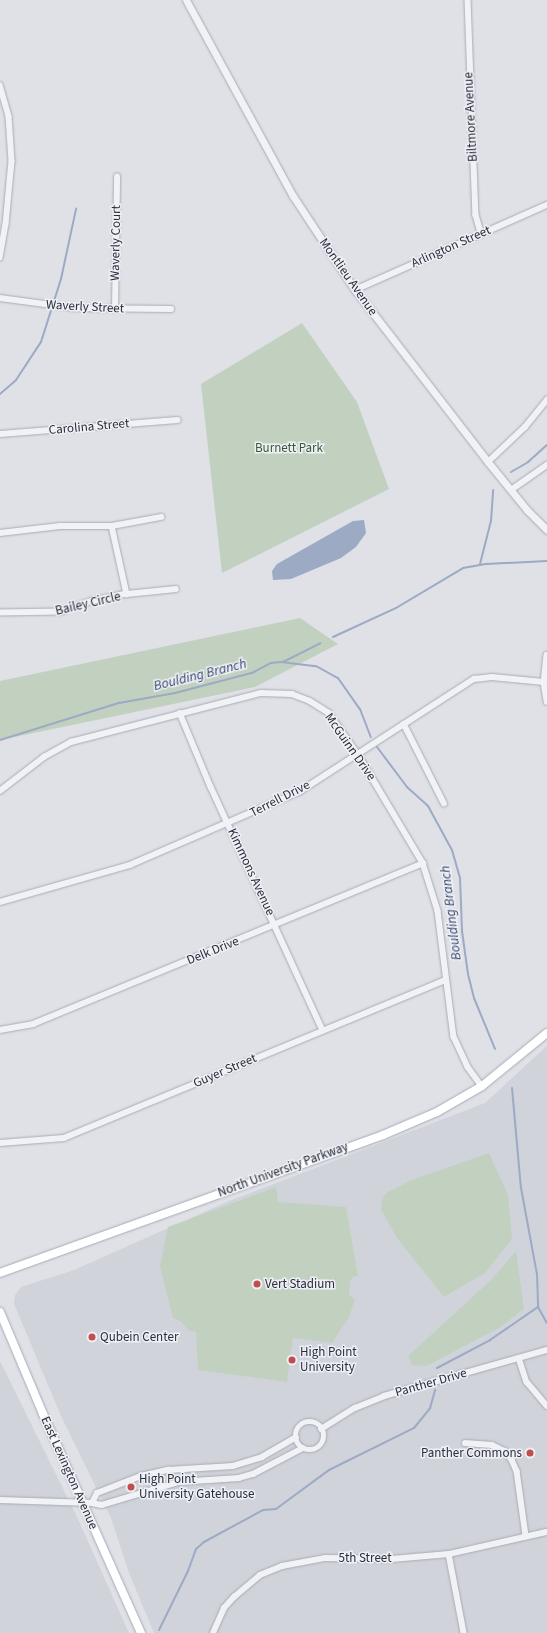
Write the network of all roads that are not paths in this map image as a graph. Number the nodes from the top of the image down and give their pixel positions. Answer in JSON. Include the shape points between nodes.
{"nodes":[{"id":1,"x":186,"y":0,"type":"edge"},
{"id":2,"x":468,"y":0,"type":"edge"},
{"id":3,"x":0,"y":85,"type":"edge"},
{"id":4,"x":117,"y":177,"type":"dead end"},
{"id":5,"x":547,"y":205,"type":"edge"},
{"id":6,"x":481,"y":233,"type":"junction"},
{"id":7,"x":0,"y":257,"type":"edge"},
{"id":8,"x":355,"y":290,"type":"junction"},
{"id":9,"x":0,"y":298,"type":"edge"},
{"id":10,"x":115,"y":309,"type":"junction"},
{"id":11,"x":171,"y":309,"type":"dead end"},
{"id":12,"x":547,"y":400,"type":"edge"},
{"id":13,"x":177,"y":420,"type":"dead end"},
{"id":14,"x":0,"y":434,"type":"edge"},
{"id":15,"x":488,"y":462,"type":"junction"},
{"id":16,"x":547,"y":465,"type":"edge"},
{"id":17,"x":511,"y":490,"type":"junction"},
{"id":18,"x":161,"y":517,"type":"dead end"},
{"id":19,"x":112,"y":526,"type":"junction"},
{"id":20,"x":547,"y":530,"type":"edge"},
{"id":21,"x":0,"y":533,"type":"edge"},
{"id":22,"x":176,"y":589,"type":"dead end"},
{"id":23,"x":128,"y":594,"type":"junction"},
{"id":24,"x":0,"y":613,"type":"edge"},
{"id":25,"x":547,"y":655,"type":"edge"},
{"id":26,"x":544,"y":682,"type":"junction"},
{"id":27,"x":547,"y":702,"type":"edge"},
{"id":28,"x":180,"y":713,"type":"junction"},
{"id":29,"x":404,"y":724,"type":"junction"},
{"id":30,"x":358,"y":754,"type":"junction"},
{"id":31,"x":0,"y":791,"type":"edge"},
{"id":32,"x":444,"y":804,"type":"dead end"},
{"id":33,"x":229,"y":824,"type":"junction"},
{"id":34,"x":423,"y":863,"type":"junction"},
{"id":35,"x":0,"y":902,"type":"edge"},
{"id":36,"x":276,"y":925,"type":"junction"},
{"id":37,"x":446,"y":980,"type":"junction"},
{"id":38,"x":0,"y":1030,"type":"edge"},
{"id":39,"x":323,"y":1030,"type":"junction"},
{"id":40,"x":547,"y":1033,"type":"edge"},
{"id":41,"x":482,"y":1086,"type":"junction"},
{"id":42,"x":0,"y":1143,"type":"edge"},
{"id":43,"x":0,"y":1273,"type":"edge"},
{"id":44,"x":0,"y":1312,"type":"edge"},
{"id":45,"x":547,"y":1350,"type":"edge"},
{"id":46,"x":519,"y":1358,"type":"junction"},
{"id":47,"x":547,"y":1406,"type":"edge"},
{"id":48,"x":321,"y":1429,"type":"junction"},
{"id":49,"x":296,"y":1437,"type":"junction"},
{"id":50,"x":465,"y":1443,"type":"dead end"},
{"id":51,"x":303,"y":1448,"type":"junction"},
{"id":52,"x":0,"y":1500,"type":"edge"},
{"id":53,"x":92,"y":1502,"type":"junction"},
{"id":54,"x":83,"y":1504,"type":"junction"},
{"id":55,"x":547,"y":1532,"type":"edge"},
{"id":56,"x":526,"y":1536,"type":"junction"},
{"id":57,"x":449,"y":1554,"type":"junction"},
{"id":58,"x":141,"y":1633,"type":"edge"},
{"id":59,"x":213,"y":1633,"type":"edge"},
{"id":60,"x":464,"y":1633,"type":"edge"}],
"edges":[{"from":1,"to":8,"type":"street","name":"Montlieu Avenue","via":[[293,196]]},
{"from":2,"to":6,"type":"street","name":"Biltmore Avenue","via":[[476,215]]},
{"from":3,"to":7,"type":"street","via":[[9,117],[12,161]]},
{"from":4,"to":10,"type":"street","name":"Waverly Court"},
{"from":5,"to":6,"type":"street","name":"Arlington Street"},
{"from":6,"to":8,"type":"street","name":"Arlington Street"},
{"from":8,"to":15,"type":"street","name":"Montlieu Avenue"},
{"from":9,"to":10,"type":"street","name":"Waverly Street","via":[[75,308]]},
{"from":10,"to":11,"type":"street","name":"Waverly Street"},
{"from":12,"to":15,"type":"street","via":[[526,427]]},
{"from":13,"to":14,"type":"street","name":"Carolina Street"},
{"from":15,"to":17,"type":"street","name":"Montlieu Avenue"},
{"from":16,"to":17,"type":"street"},
{"from":17,"to":20,"type":"street","name":"Montlieu Avenue"},
{"from":18,"to":19,"type":"street"},
{"from":19,"to":21,"type":"street","via":[[60,526]]},
{"from":19,"to":23,"type":"street","name":"Bailey Circle"},
{"from":22,"to":23,"type":"street","name":"Bailey Circle"},
{"from":23,"to":24,"type":"street","name":"Bailey Circle","via":[[93,601],[62,612]]},
{"from":25,"to":26,"type":"street"},
{"from":26,"to":27,"type":"street"},
{"from":26,"to":29,"type":"street","name":"Terrell Drive","via":[[492,677],[474,679]]},
{"from":28,"to":30,"type":"street","name":"McGuinn Drive","via":[[261,693],[292,694],[310,700],[329,713]]},
{"from":28,"to":31,"type":"street","name":"McGuinn Drive","via":[[71,742],[44,756]]},
{"from":28,"to":33,"type":"street","name":"Kimmons Avenue"},
{"from":29,"to":30,"type":"street","name":"Terrell Drive"},
{"from":29,"to":32,"type":"street"},
{"from":30,"to":33,"type":"street","name":"Terrell Drive","via":[[299,792]]},
{"from":30,"to":34,"type":"street","name":"McGuinn Drive"},
{"from":33,"to":35,"type":"street","name":"Terrell Drive","via":[[130,865]]},
{"from":33,"to":36,"type":"street","name":"Kimmons Avenue"},
{"from":34,"to":36,"type":"street","name":"Delk Drive"},
{"from":34,"to":37,"type":"street","name":"McGuinn Drive","via":[[438,911]]},
{"from":36,"to":38,"type":"street","name":"Delk Drive","via":[[33,1024]]},
{"from":36,"to":39,"type":"street","name":"Kimmons Avenue"},
{"from":37,"to":39,"type":"street","name":"Guyer Street"},
{"from":37,"to":41,"type":"street","name":"McGuinn Drive","via":[[454,1037],[468,1067]]},
{"from":39,"to":42,"type":"street","name":"Guyer Street","via":[[64,1138]]},
{"from":40,"to":41,"type":"main road","name":"North University Parkway"},
{"from":41,"to":43,"type":"main road","name":"North University Parkway","via":[[437,1112],[383,1135]]},
{"from":44,"to":54,"type":"main road","name":"East Lexington Avenue"},
{"from":45,"to":46,"type":"street","name":"Panther Drive"},
{"from":46,"to":47,"type":"street","via":[[527,1382]]},
{"from":46,"to":48,"type":"street","name":"Panther Drive","via":[[384,1396],[355,1408]]},
{"from":48,"to":49,"type":"street","via":[[314,1423],[305,1423],[298,1429]]},
{"from":48,"to":51,"type":"street","via":[[323,1437],[319,1445],[312,1450]]},
{"from":49,"to":51,"type":"street"},
{"from":49,"to":53,"type":"street","via":[[262,1457],[233,1466],[168,1470],[141,1476],[97,1493]]},
{"from":50,"to":56,"type":"street","via":[[492,1445],[505,1451],[512,1460]]},
{"from":51,"to":53,"type":"street","via":[[267,1468],[239,1478],[178,1482],[102,1505]]},
{"from":52,"to":54,"type":"street"},
{"from":53,"to":54,"type":"street"},
{"from":54,"to":58,"type":"main road","name":"East Lexington Avenue"},
{"from":55,"to":56,"type":"street","name":"5th Street"},
{"from":56,"to":57,"type":"street","name":"5th Street"},
{"from":57,"to":59,"type":"street","name":"5th Street","via":[[392,1559],[324,1558],[282,1566],[260,1575],[234,1597],[224,1608]]},
{"from":57,"to":60,"type":"street"}]}
